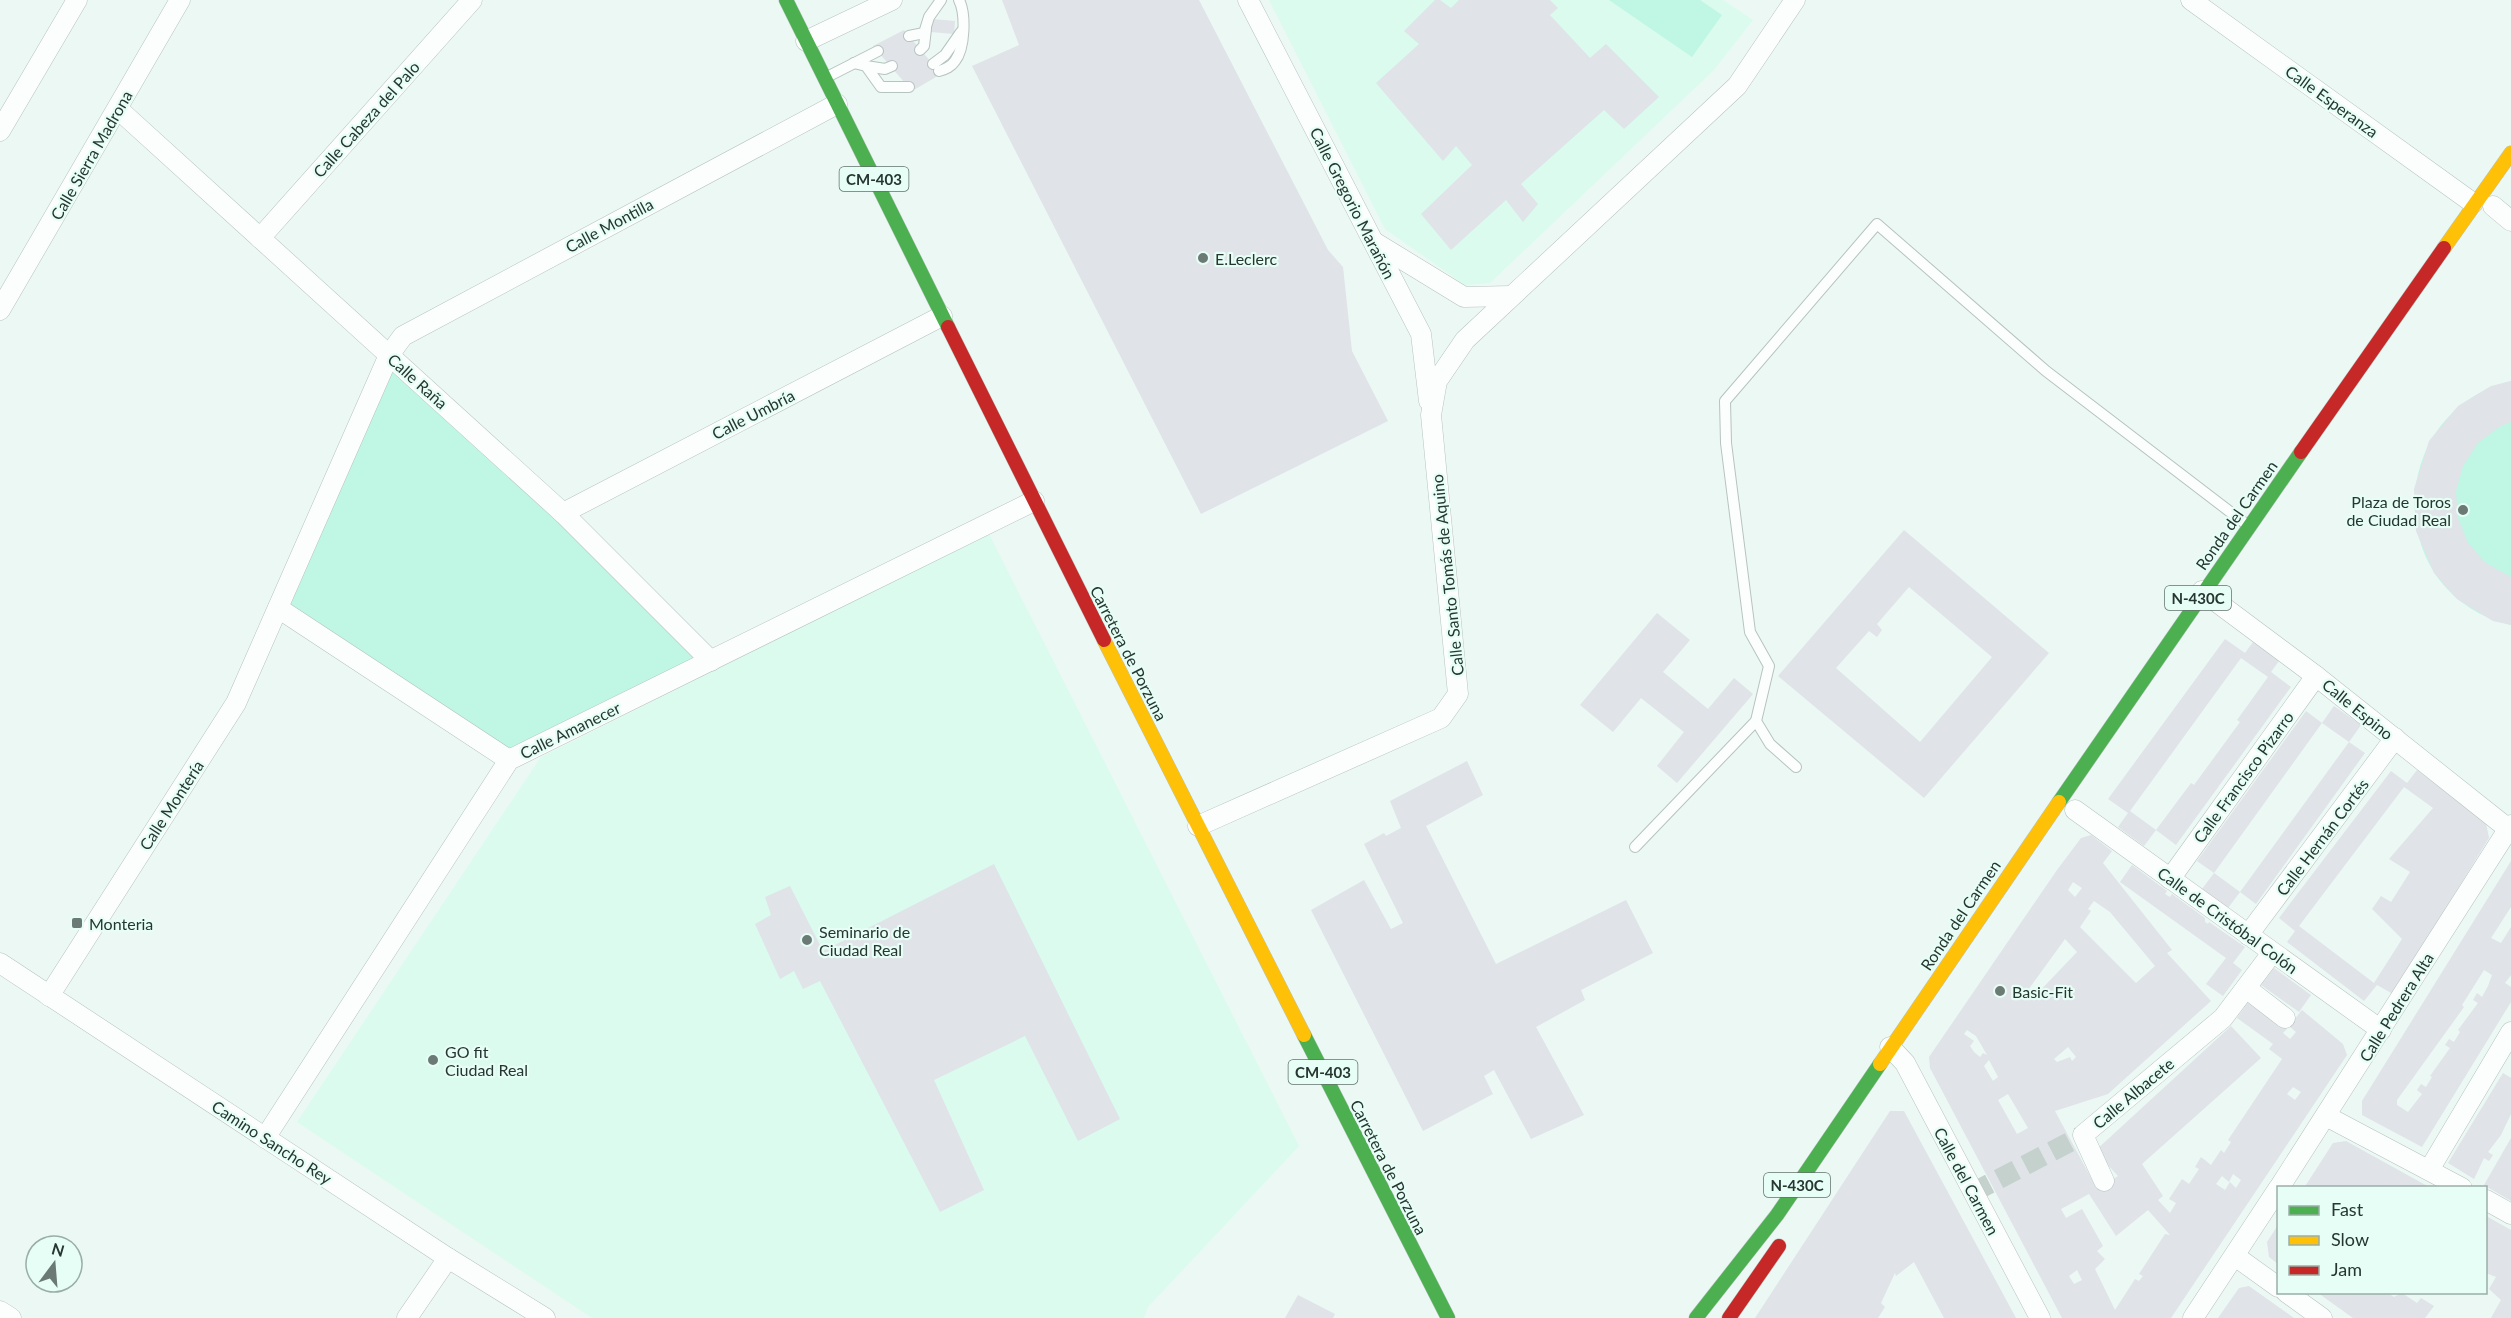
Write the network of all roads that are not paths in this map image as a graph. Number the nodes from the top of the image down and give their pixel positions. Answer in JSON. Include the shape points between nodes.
{"nodes":[{"id":1,"x":78,"y":0,"type":"edge"},
{"id":2,"x":180,"y":0,"type":"edge"},
{"id":3,"x":472,"y":0,"type":"edge"},
{"id":4,"x":786,"y":0,"type":"edge"},
{"id":5,"x":891,"y":0,"type":"edge"},
{"id":6,"x":941,"y":0,"type":"edge"},
{"id":7,"x":959,"y":0,"type":"edge"},
{"id":8,"x":1248,"y":0,"type":"edge"},
{"id":9,"x":1795,"y":0,"type":"edge"},
{"id":10,"x":2191,"y":0,"type":"edge"},
{"id":11,"x":927,"y":29,"type":"junction"},
{"id":12,"x":909,"y":36,"type":"dead end"},
{"id":13,"x":806,"y":41,"type":"junction"},
{"id":14,"x":920,"y":50,"type":"dead end"},
{"id":15,"x":878,"y":51,"type":"dead end"},
{"id":16,"x":854,"y":63,"type":"junction"},
{"id":17,"x":866,"y":66,"type":"junction"},
{"id":18,"x":892,"y":66,"type":"dead end"},
{"id":19,"x":936,"y":68,"type":"dead end"},
{"id":20,"x":824,"y":78,"type":"junction"},
{"id":21,"x":903,"y":85,"type":"dead end"},
{"id":22,"x":837,"y":104,"type":"junction"},
{"id":23,"x":118,"y":109,"type":"junction"},
{"id":24,"x":0,"y":131,"type":"edge"},
{"id":25,"x":2511,"y":153,"type":"edge"},
{"id":26,"x":2488,"y":206,"type":"junction"},
{"id":27,"x":2511,"y":221,"type":"edge"},
{"id":28,"x":260,"y":238,"type":"junction"},
{"id":29,"x":1374,"y":242,"type":"junction"},
{"id":30,"x":1511,"y":296,"type":"junction"},
{"id":31,"x":0,"y":310,"type":"edge"},
{"id":32,"x":942,"y":316,"type":"junction"},
{"id":33,"x":389,"y":355,"type":"junction"},
{"id":34,"x":1431,"y":415,"type":"junction"},
{"id":35,"x":1034,"y":501,"type":"junction"},
{"id":36,"x":563,"y":513,"type":"junction"},
{"id":37,"x":2248,"y":526,"type":"junction"},
{"id":38,"x":2202,"y":591,"type":"junction"},
{"id":39,"x":278,"y":608,"type":"junction"},
{"id":40,"x":711,"y":661,"type":"junction"},
{"id":41,"x":2316,"y":676,"type":"junction"},
{"id":42,"x":1756,"y":721,"type":"junction"},
{"id":43,"x":2395,"y":738,"type":"junction"},
{"id":44,"x":509,"y":760,"type":"junction"},
{"id":45,"x":1796,"y":767,"type":"dead end"},
{"id":46,"x":2075,"y":810,"type":"dead end"},
{"id":47,"x":1198,"y":826,"type":"junction"},
{"id":48,"x":2510,"y":828,"type":"edge"},
{"id":49,"x":1635,"y":847,"type":"dead end"},
{"id":50,"x":2170,"y":879,"type":"junction"},
{"id":51,"x":2248,"y":935,"type":"junction"},
{"id":52,"x":2272,"y":953,"type":"junction"},
{"id":53,"x":0,"y":963,"type":"edge"},
{"id":54,"x":2246,"y":988,"type":"junction"},
{"id":55,"x":50,"y":996,"type":"junction"},
{"id":56,"x":2285,"y":1018,"type":"dead end"},
{"id":57,"x":2381,"y":1030,"type":"junction"},
{"id":58,"x":2511,"y":1032,"type":"edge"},
{"id":59,"x":1890,"y":1047,"type":"junction"},
{"id":60,"x":2504,"y":1060,"type":"edge"},
{"id":61,"x":2326,"y":1116,"type":"junction"},
{"id":62,"x":266,"y":1138,"type":"junction"},
{"id":63,"x":2429,"y":1170,"type":"junction"},
{"id":64,"x":2104,"y":1181,"type":"dead end"},
{"id":65,"x":2280,"y":1186,"type":"edge"},
{"id":66,"x":2458,"y":1186,"type":"edge"},
{"id":67,"x":2277,"y":1191,"type":"edge"},
{"id":68,"x":2487,"y":1201,"type":"edge"},
{"id":69,"x":2511,"y":1214,"type":"edge"},
{"id":70,"x":1790,"y":1230,"type":"dead end"},
{"id":71,"x":2235,"y":1256,"type":"junction"},
{"id":72,"x":448,"y":1258,"type":"junction"},
{"id":73,"x":2277,"y":1286,"type":"edge"},
{"id":74,"x":2287,"y":1294,"type":"edge"},
{"id":75,"x":0,"y":1311,"type":"edge"},
{"id":76,"x":11,"y":1318,"type":"edge"},
{"id":77,"x":407,"y":1318,"type":"edge"},
{"id":78,"x":544,"y":1318,"type":"edge"},
{"id":79,"x":1448,"y":1318,"type":"edge"},
{"id":80,"x":1696,"y":1318,"type":"edge"},
{"id":81,"x":1729,"y":1318,"type":"edge"},
{"id":82,"x":2040,"y":1318,"type":"edge"},
{"id":83,"x":2193,"y":1318,"type":"edge"},
{"id":84,"x":2322,"y":1318,"type":"edge"}],
"edges":[{"from":1,"to":24,"type":"street"},
{"from":2,"to":23,"type":"street","name":"Calle Sierra Madrona"},
{"from":3,"to":28,"type":"street","name":"Calle Cabeza del Palo"},
{"from":4,"to":13,"type":"main road","name":"Carretera de Porzuna","number":"CM-403"},
{"from":5,"to":13,"type":"street"},
{"from":6,"to":11,"type":"lane","via":[[929,17]]},
{"from":7,"to":19,"type":"lane","via":[[961,48],[956,62],[948,68]]},
{"from":8,"to":29,"type":"street","name":"Calle Gregorio Marañón"},
{"from":9,"to":30,"type":"street","name":"Calle Santo Tomás de Aquino","via":[[1737,86]]},
{"from":10,"to":26,"type":"street","name":"Calle Esperanza"},
{"from":11,"to":12,"type":"lane"},
{"from":11,"to":14,"type":"lane"},
{"from":13,"to":20,"type":"main road","name":"Carretera de Porzuna","number":"CM-403"},
{"from":15,"to":16,"type":"lane"},
{"from":16,"to":17,"type":"lane"},
{"from":16,"to":20,"type":"lane"},
{"from":17,"to":18,"type":"lane"},
{"from":17,"to":21,"type":"lane","via":[[881,87]]},
{"from":20,"to":22,"type":"main road","name":"Carretera de Porzuna","number":"CM-403"},
{"from":22,"to":32,"type":"main road","name":"Carretera de Porzuna","number":"CM-403"},
{"from":22,"to":33,"type":"street","name":"Calle Montilla","via":[[403,336]]},
{"from":23,"to":28,"type":"street","name":"Calle Raña"},
{"from":23,"to":31,"type":"street","name":"Calle Sierra Madrona"},
{"from":25,"to":26,"type":"main road","name":"Ronda del Carmen","number":"N-430C"},
{"from":26,"to":27,"type":"street","name":"Calle Esperanza"},
{"from":26,"to":37,"type":"main road","name":"Ronda del Carmen","number":"N-430C"},
{"from":28,"to":33,"type":"street","name":"Calle Raña"},
{"from":29,"to":30,"type":"street","via":[[1464,297]]},
{"from":29,"to":34,"type":"street","name":"Calle Gregorio Marañón","via":[[1421,334]]},
{"from":30,"to":34,"type":"street","name":"Calle Santo Tomás de Aquino","via":[[1465,340],[1437,381]]},
{"from":32,"to":35,"type":"main road","name":"Carretera de Porzuna","number":"CM-403"},
{"from":32,"to":36,"type":"street","name":"Calle Umbría"},
{"from":33,"to":36,"type":"street","name":"Calle Raña"},
{"from":33,"to":39,"type":"street","name":"Calle Montería"},
{"from":34,"to":47,"type":"street","name":"Calle Santo Tomás de Aquino","via":[[1458,694],[1441,718]]},
{"from":35,"to":40,"type":"street","name":"Calle Amanecer"},
{"from":35,"to":47,"type":"main road","name":"Carretera de Porzuna","number":"CM-403"},
{"from":36,"to":40,"type":"street","name":"Calle Raña"},
{"from":37,"to":38,"type":"main road","name":"Ronda del Carmen","number":"N-430C"},
{"from":37,"to":42,"type":"lane","via":[[2046,371],[1877,224],[1725,401],[1726,443],[1750,632],[1769,666]]},
{"from":38,"to":41,"type":"street","name":"Calle Espino"},
{"from":38,"to":59,"type":"main road","name":"Ronda del Carmen","number":"N-430C"},
{"from":39,"to":44,"type":"street"},
{"from":39,"to":55,"type":"street","name":"Calle Montería","via":[[237,703]]},
{"from":40,"to":44,"type":"street","name":"Calle Amanecer"},
{"from":41,"to":43,"type":"street","name":"Calle Espino"},
{"from":41,"to":50,"type":"street","name":"Calle Francisco Pizarro"},
{"from":42,"to":45,"type":"lane","via":[[1770,744]]},
{"from":42,"to":49,"type":"lane"},
{"from":43,"to":48,"type":"street","name":"Calle Espino"},
{"from":43,"to":51,"type":"street","name":"Calle Hernán Cortés"},
{"from":44,"to":62,"type":"street","name":"Calle Amanecer"},
{"from":46,"to":50,"type":"street","name":"Calle de Cristóbal Colón"},
{"from":47,"to":79,"type":"main road","name":"Carretera de Porzuna","number":"CM-403"},
{"from":48,"to":57,"type":"street","name":"Calle Pedrera Alta"},
{"from":50,"to":51,"type":"street","name":"Calle de Cristóbal Colón"},
{"from":51,"to":52,"type":"street","name":"Calle de Cristóbal Colón"},
{"from":52,"to":54,"type":"street","name":"Calle Albacete"},
{"from":52,"to":57,"type":"street","name":"Calle de Cristóbal Colón"},
{"from":53,"to":55,"type":"street","name":"Camino Sancho Rey"},
{"from":54,"to":56,"type":"street"},
{"from":54,"to":64,"type":"street","name":"Calle Albacete","via":[[2223,1018],[2083,1135]]},
{"from":55,"to":62,"type":"street","name":"Camino Sancho Rey"},
{"from":57,"to":61,"type":"street","name":"Calle Pedrera Alta"},
{"from":58,"to":60,"type":"street"},
{"from":59,"to":80,"type":"main road","number":"N-430C","via":[[1776,1215]]},
{"from":59,"to":82,"type":"street","name":"Calle del Carmen","via":[[1905,1062]]},
{"from":60,"to":63,"type":"street"},
{"from":61,"to":63,"type":"street"},
{"from":61,"to":65,"type":"street","name":"Calle Pedrera Alta"},
{"from":62,"to":72,"type":"street","name":"Camino Sancho Rey"},
{"from":63,"to":66,"type":"street"},
{"from":67,"to":71,"type":"street","name":"Calle Pedrera Alta"},
{"from":68,"to":69,"type":"street"},
{"from":70,"to":81,"type":"main road"},
{"from":71,"to":73,"type":"street"},
{"from":71,"to":83,"type":"street","name":"Calle Pedrera Alta"},
{"from":72,"to":77,"type":"street"},
{"from":72,"to":78,"type":"street","name":"Camino Sancho Rey"},
{"from":74,"to":84,"type":"street"},
{"from":75,"to":76,"type":"street"}]}
